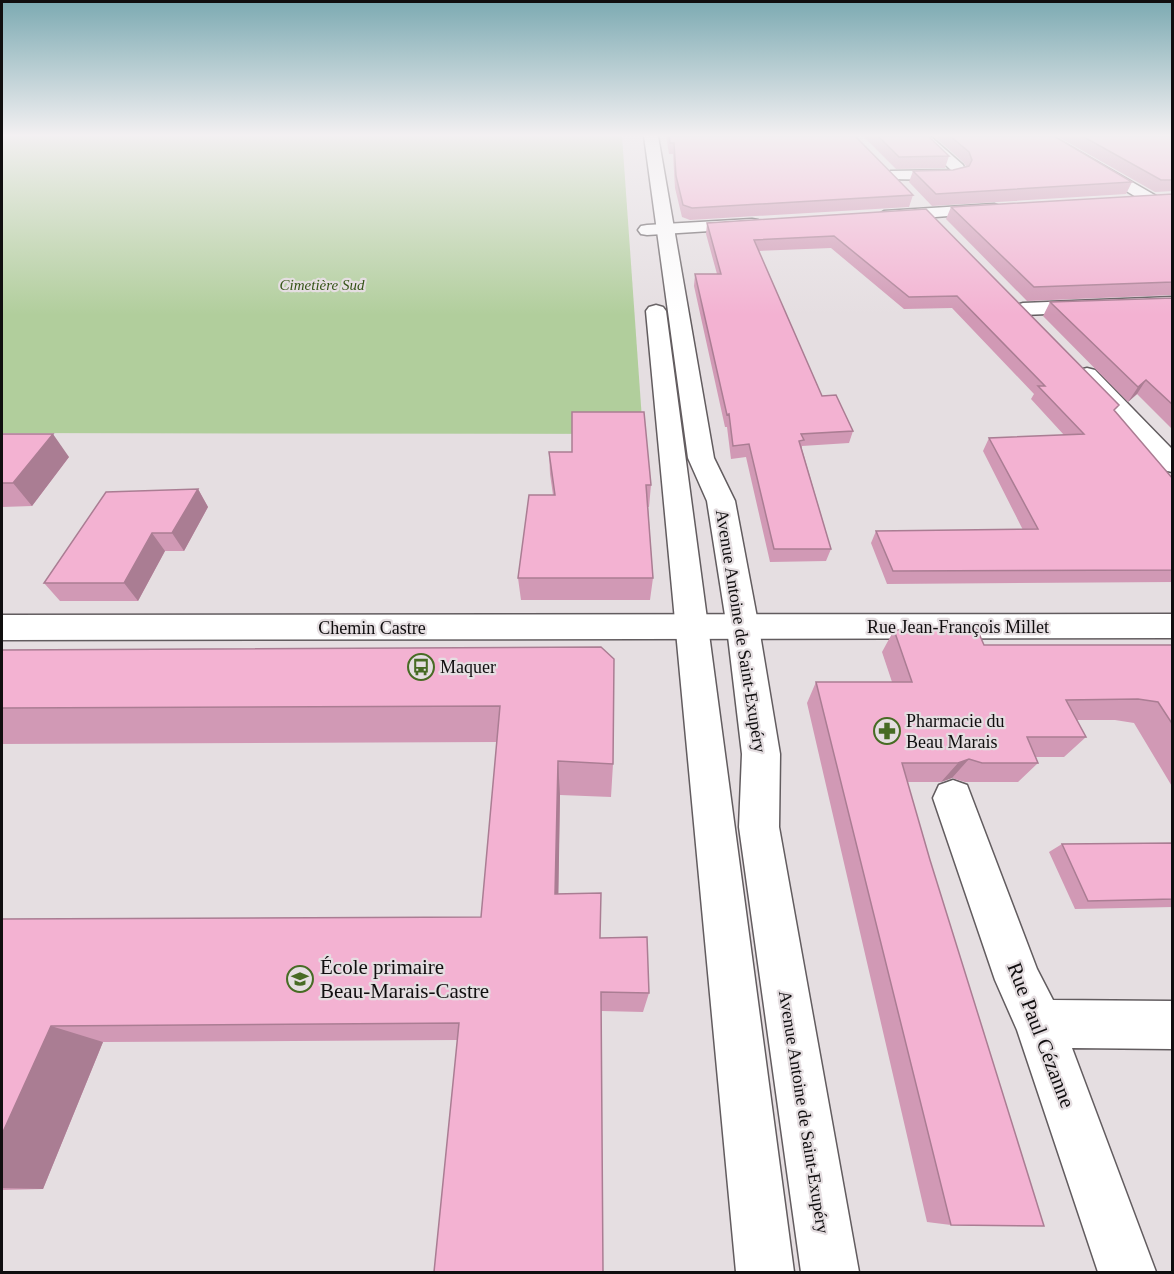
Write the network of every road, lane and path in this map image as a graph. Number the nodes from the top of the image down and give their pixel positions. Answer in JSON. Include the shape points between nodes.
{"nodes":[{"id":1,"x":649,"y":195,"type":"edge"},
{"id":2,"x":654,"y":195,"type":"edge"},
{"id":3,"x":910,"y":195,"type":"edge"},
{"id":4,"x":1144,"y":195,"type":"edge"},
{"id":5,"x":1173,"y":198,"type":"edge"},
{"id":6,"x":1150,"y":199,"type":"junction"},
{"id":7,"x":916,"y":201,"type":"junction"},
{"id":8,"x":1115,"y":201,"type":"edge"},
{"id":9,"x":1010,"y":208,"type":"edge"},
{"id":10,"x":1173,"y":212,"type":"edge"},
{"id":11,"x":870,"y":217,"type":"edge"},
{"id":12,"x":765,"y":223,"type":"edge"},
{"id":13,"x":656,"y":229,"type":"junction"},
{"id":14,"x":944,"y":229,"type":"edge"},
{"id":15,"x":650,"y":254,"type":"dead end"},
{"id":16,"x":654,"y":289,"type":"dead end"},
{"id":17,"x":1007,"y":293,"type":"edge"},
{"id":18,"x":1173,"y":303,"type":"edge"},
{"id":19,"x":1023,"y":309,"type":"junction"},
{"id":20,"x":1040,"y":326,"type":"edge"},
{"id":21,"x":1073,"y":361,"type":"edge"},
{"id":22,"x":1173,"y":464,"type":"edge"},
{"id":23,"x":1173,"y":626,"type":"edge"},
{"id":24,"x":2,"y":628,"type":"edge"},
{"id":25,"x":694,"y":628,"type":"junction"},
{"id":26,"x":743,"y":628,"type":"junction"},
{"id":27,"x":953,"y":798,"type":"dead end"},
{"id":28,"x":1039,"y":1024,"type":"junction"},
{"id":29,"x":1173,"y":1024,"type":"edge"},
{"id":30,"x":765,"y":1272,"type":"edge"},
{"id":31,"x":830,"y":1272,"type":"edge"},
{"id":32,"x":1127,"y":1272,"type":"edge"}],
"edges":[{"from":1,"to":13,"type":"street","name":"Avenue Antoine de Saint-Exupéry"},
{"from":2,"to":13,"type":"street","name":"Avenue Antoine de Saint-Exupéry"},
{"from":3,"to":7,"type":"street"},
{"from":4,"to":6,"type":"street"},
{"from":5,"to":6,"type":"street"},
{"from":6,"to":8,"type":"street"},
{"from":6,"to":10,"type":"street"},
{"from":7,"to":9,"type":"street"},
{"from":7,"to":11,"type":"street"},
{"from":7,"to":14,"type":"street"},
{"from":12,"to":13,"type":"street"},
{"from":13,"to":15,"type":"street","name":"Avenue Antoine de Saint-Exupéry"},
{"from":13,"to":26,"type":"street","name":"Avenue Antoine de Saint-Exupéry","via":[[701,458],[721,501]]},
{"from":16,"to":25,"type":"street"},
{"from":17,"to":19,"type":"street"},
{"from":18,"to":19,"type":"street"},
{"from":19,"to":20,"type":"street"},
{"from":21,"to":22,"type":"street"},
{"from":23,"to":26,"type":"street","name":"Rue Jean-François Millet"},
{"from":24,"to":25,"type":"street","name":"Chemin Castre"},
{"from":25,"to":26,"type":"street","name":"Chemin Castre"},
{"from":25,"to":30,"type":"street"},
{"from":26,"to":31,"type":"street","name":"Avenue Antoine de Saint-Exupéry","via":[[760,745],[759,827]]},
{"from":27,"to":28,"type":"street","name":"Rue Paul Cézanne","via":[[1018,980]]},
{"from":28,"to":29,"type":"street"},
{"from":28,"to":32,"type":"street","name":"Rue Paul Cézanne"}]}
